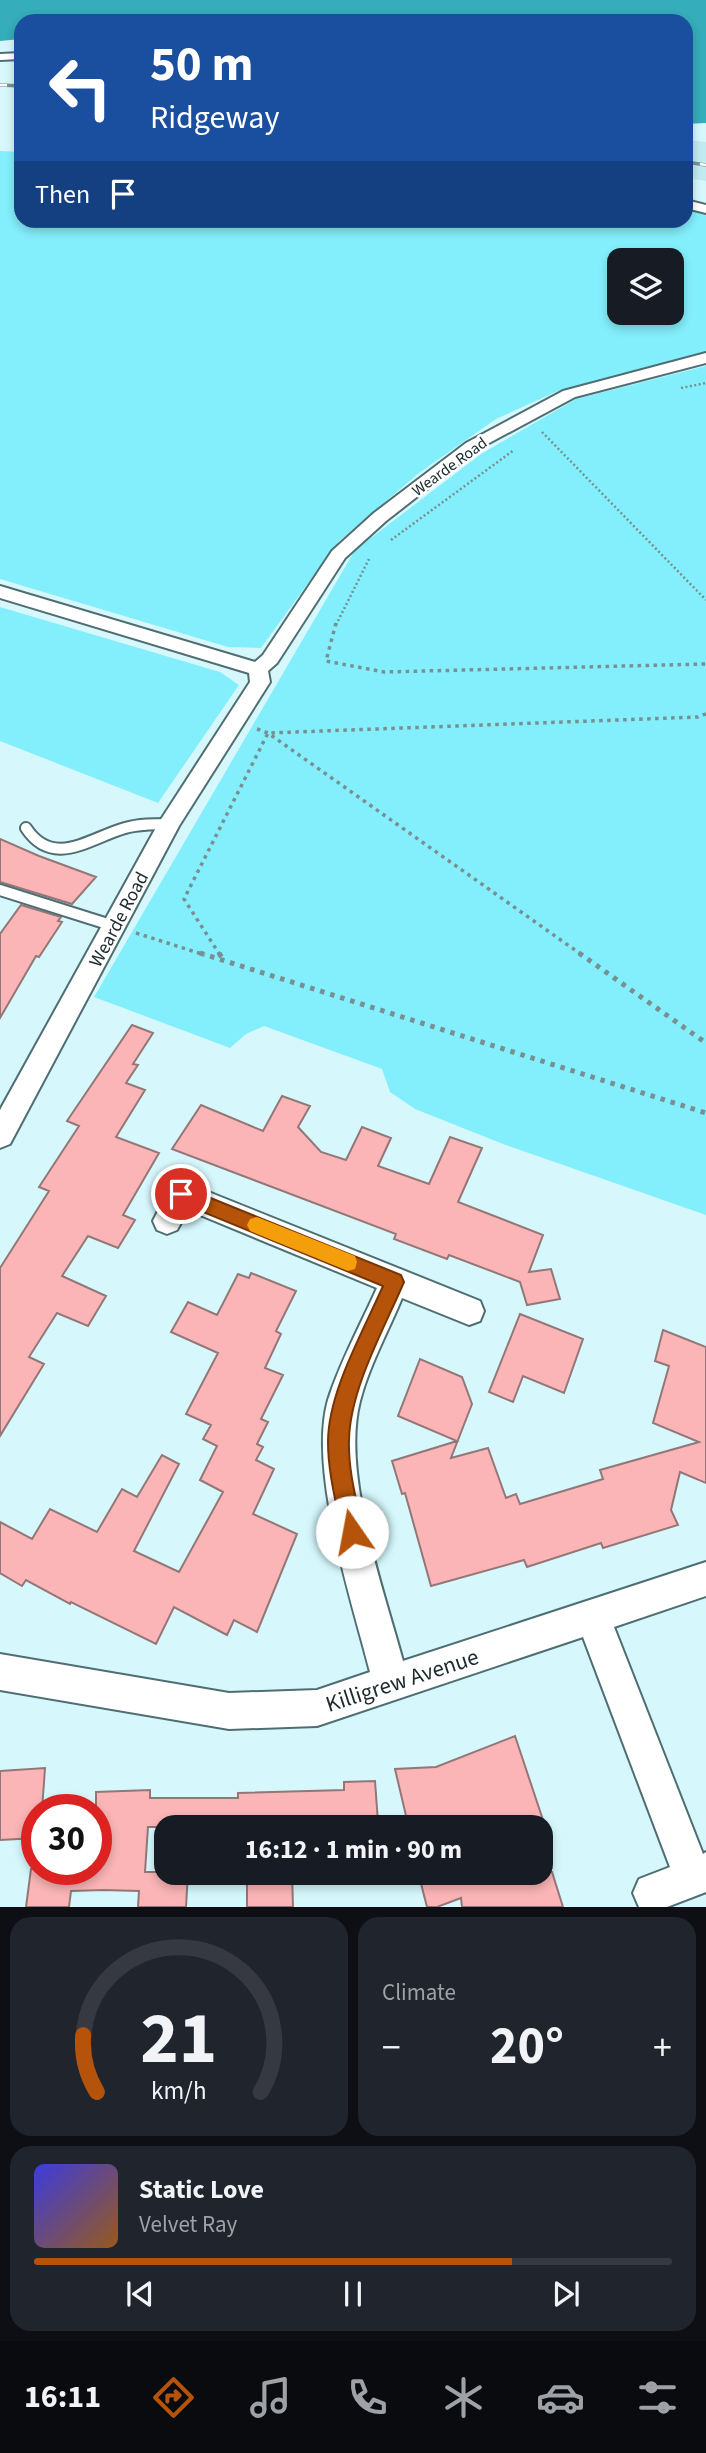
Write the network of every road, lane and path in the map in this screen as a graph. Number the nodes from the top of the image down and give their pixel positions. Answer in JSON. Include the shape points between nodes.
{"nodes":[{"id":1,"x":706,"y":358,"type":"edge"},
{"id":2,"x":520,"y":418,"type":"junction"},
{"id":3,"x":540,"y":430,"type":"junction"},
{"id":4,"x":382,"y":547,"type":"dead end"},
{"id":5,"x":371,"y":555,"type":"dead end"},
{"id":6,"x":0,"y":592,"type":"edge"},
{"id":7,"x":706,"y":600,"type":"edge"},
{"id":8,"x":706,"y":664,"type":"edge"},
{"id":9,"x":258,"y":669,"type":"junction"},
{"id":10,"x":706,"y":714,"type":"edge"},
{"id":11,"x":234,"y":722,"type":"junction"},
{"id":12,"x":268,"y":733,"type":"junction"},
{"id":13,"x":169,"y":824,"type":"junction"},
{"id":14,"x":26,"y":828,"type":"dead end"},
{"id":15,"x":0,"y":890,"type":"edge"},
{"id":16,"x":114,"y":926,"type":"junction"},
{"id":17,"x":224,"y":961,"type":"junction"},
{"id":18,"x":706,"y":1043,"type":"edge"},
{"id":19,"x":706,"y":1112,"type":"edge"},
{"id":20,"x":0,"y":1136,"type":"edge"},
{"id":21,"x":167,"y":1221,"type":"dead end"},
{"id":22,"x":394,"y":1282,"type":"junction"},
{"id":23,"x":469,"y":1311,"type":"dead end"},
{"id":24,"x":706,"y":1579,"type":"edge"},
{"id":25,"x":593,"y":1618,"type":"junction"},
{"id":26,"x":0,"y":1672,"type":"edge"},
{"id":27,"x":391,"y":1684,"type":"junction"},
{"id":28,"x":700,"y":1874,"type":"edge"},
{"id":29,"x":653,"y":1893,"type":"dead end"}],
"edges":[{"from":1,"to":2,"type":"street","name":"Wearde Road","via":[[569,394]]},
{"from":2,"to":3,"type":"path"},
{"from":2,"to":9,"type":"street","name":"Wearde Road","via":[[472,446],[338,555],[270,659]]},
{"from":3,"to":4,"type":"path"},
{"from":3,"to":7,"type":"path"},
{"from":5,"to":8,"type":"path","via":[[331,632],[326,661],[384,672]]},
{"from":6,"to":9,"type":"street"},
{"from":9,"to":11,"type":"street","name":"Wearde Road","via":[[260,682]]},
{"from":10,"to":12,"type":"path"},
{"from":11,"to":12,"type":"path"},
{"from":11,"to":13,"type":"street","name":"Wearde Road"},
{"from":12,"to":17,"type":"path","via":[[184,900]]},
{"from":12,"to":18,"type":"path"},
{"from":13,"to":14,"type":"lane","via":[[126,828],[68,849],[45,847],[31,839]]},
{"from":13,"to":16,"type":"street","name":"Wearde Road"},
{"from":15,"to":16,"type":"lane"},
{"from":16,"to":17,"type":"path"},
{"from":16,"to":20,"type":"street","name":"Wearde Road"},
{"from":17,"to":19,"type":"path"},
{"from":21,"to":22,"type":"street","via":[[181,1194]]},
{"from":22,"to":23,"type":"street"},
{"from":22,"to":27,"type":"street","via":[[344,1401],[338,1439],[352,1532]]},
{"from":24,"to":25,"type":"street","name":"Killigrew Avenue"},
{"from":25,"to":27,"type":"street","name":"Killigrew Avenue"},
{"from":25,"to":28,"type":"street"},
{"from":26,"to":27,"type":"street","name":"Killigrew Avenue","via":[[229,1711],[317,1708]]},
{"from":28,"to":29,"type":"street"}]}
